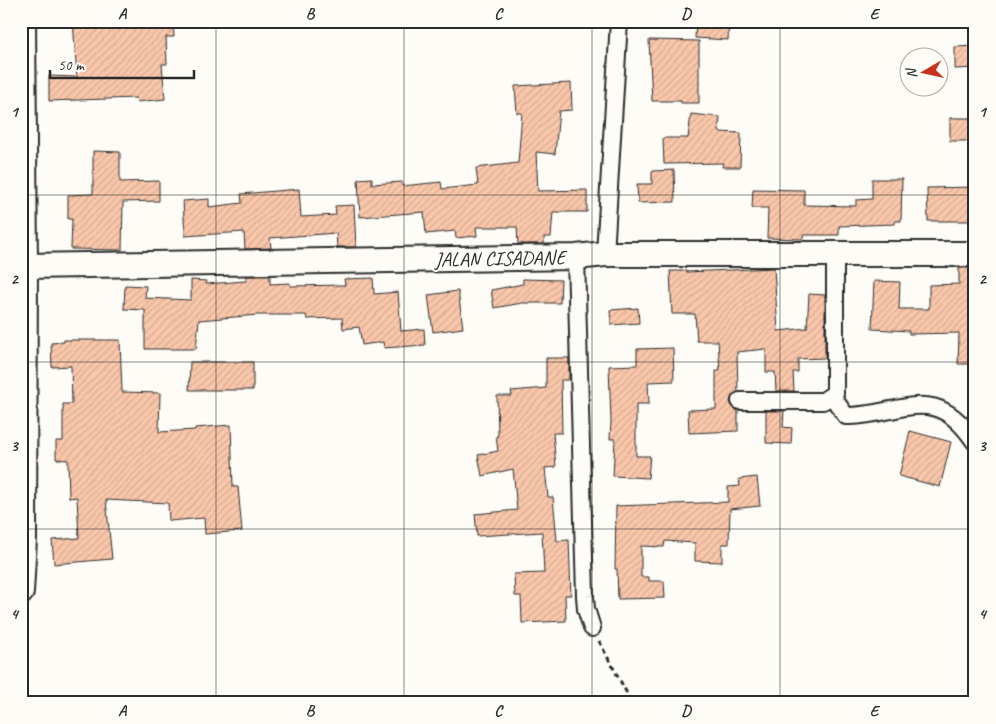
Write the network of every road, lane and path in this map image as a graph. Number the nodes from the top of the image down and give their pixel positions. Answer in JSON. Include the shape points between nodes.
{"nodes":[{"id":1,"x":23,"y":21,"type":"edge"},
{"id":2,"x":619,"y":21,"type":"edge"},
{"id":3,"x":23,"y":143,"type":"edge"},
{"id":4,"x":605,"y":254,"type":"junction"},
{"id":5,"x":835,"y":254,"type":"junction"},
{"id":6,"x":975,"y":254,"type":"edge"},
{"id":7,"x":576,"y":257,"type":"junction"},
{"id":8,"x":25,"y":266,"type":"junction"},
{"id":9,"x":832,"y":396,"type":"junction"},
{"id":10,"x":740,"y":400,"type":"dead end"},
{"id":11,"x":975,"y":442,"type":"edge"},
{"id":12,"x":21,"y":592,"type":"edge"},
{"id":13,"x":592,"y":628,"type":"joint"},
{"id":14,"x":632,"y":703,"type":"edge"}],
"edges":[{"from":1,"to":3,"type":"street"},
{"from":2,"to":4,"type":"street"},
{"from":3,"to":8,"type":"street"},
{"from":4,"to":5,"type":"street","name":"JALAN CISADANE"},
{"from":4,"to":7,"type":"street","name":"JALAN CISADANE"},
{"from":5,"to":6,"type":"street","name":"JALAN CISADANE"},
{"from":5,"to":9,"type":"street","via":[[835,390]]},
{"from":7,"to":8,"type":"street","name":"JALAN CISADANE"},
{"from":7,"to":13,"type":"street","via":[[584,596]]},
{"from":8,"to":12,"type":"street"},
{"from":9,"to":10,"type":"street","via":[[822,401]]},
{"from":9,"to":11,"type":"street","via":[[846,416],[909,406],[932,407],[959,421]]},
{"from":13,"to":14,"type":"path"}]}
